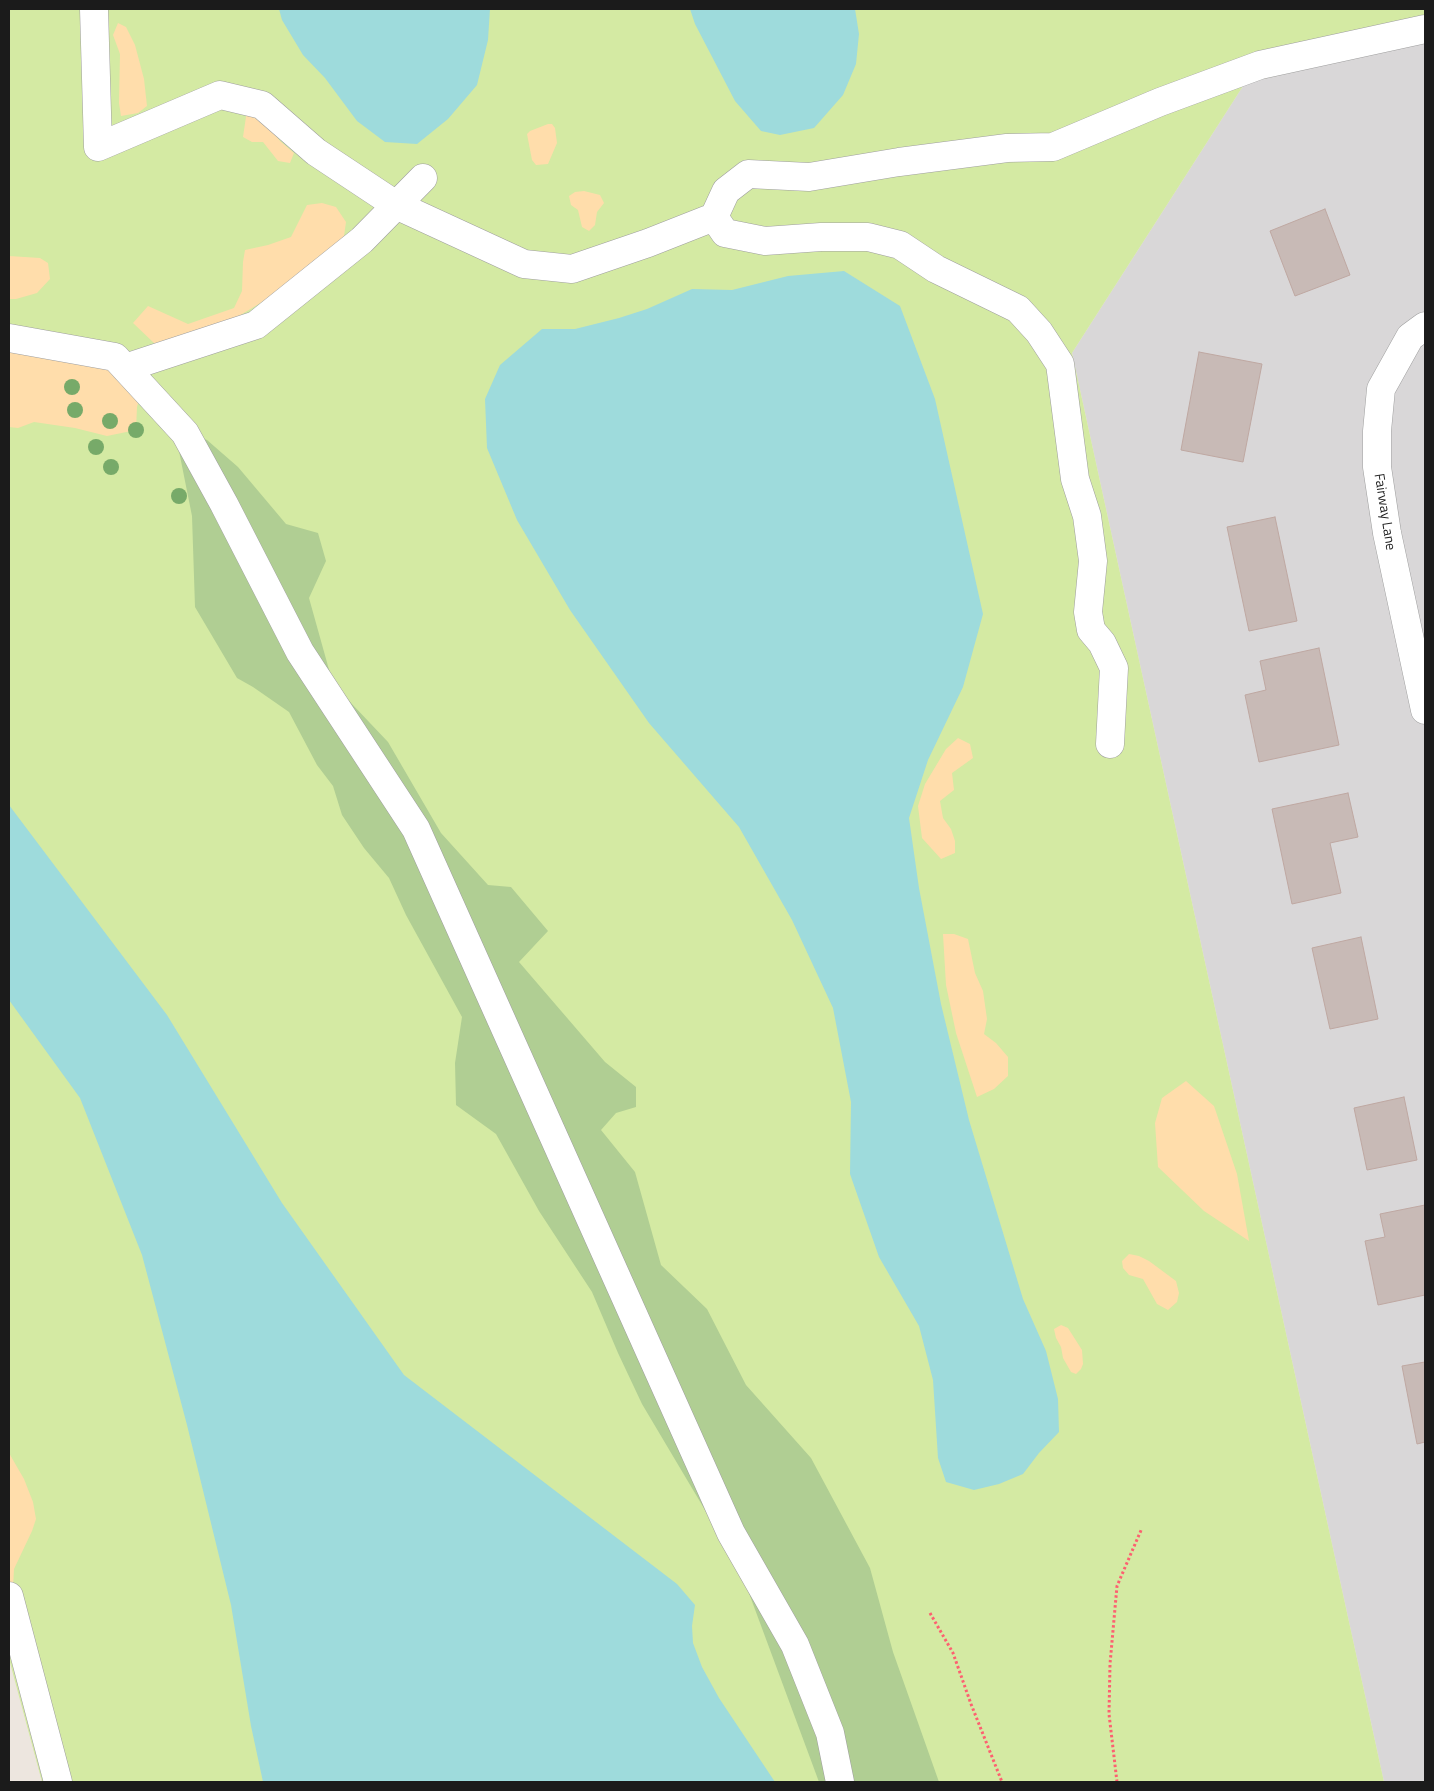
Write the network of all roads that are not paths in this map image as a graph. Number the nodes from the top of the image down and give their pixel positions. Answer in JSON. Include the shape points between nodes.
{"nodes":[{"id":1,"x":94,"y":9,"type":"edge"},
{"id":2,"x":1425,"y":29,"type":"edge"},
{"id":3,"x":423,"y":178,"type":"dead end"},
{"id":4,"x":396,"y":205,"type":"junction"},
{"id":5,"x":714,"y":217,"type":"junction"},
{"id":6,"x":1425,"y":326,"type":"edge"},
{"id":7,"x":9,"y":338,"type":"edge"},
{"id":8,"x":125,"y":368,"type":"junction"},
{"id":9,"x":1425,"y":710,"type":"edge"},
{"id":10,"x":1110,"y":744,"type":"dead end"},
{"id":11,"x":9,"y":1596,"type":"edge"},
{"id":12,"x":58,"y":1782,"type":"edge"},
{"id":13,"x":840,"y":1782,"type":"edge"}],
"edges":[{"from":1,"to":4,"type":"street","via":[[98,147],[220,94],[262,105],[316,152]]},
{"from":2,"to":5,"type":"street","via":[[1260,65],[1160,102],[1054,147],[1007,148],[908,160],[809,177],[748,174],[726,191]]},
{"from":3,"to":4,"type":"street"},
{"from":4,"to":5,"type":"street","via":[[524,264],[572,270]]},
{"from":4,"to":8,"type":"street","via":[[362,240],[256,325]]},
{"from":5,"to":10,"type":"street","via":[[725,233],[765,241],[868,237],[900,245],[936,269],[1018,309],[1039,332],[1060,364],[1075,479],[1087,516],[1093,561],[1088,612],[1091,630],[1102,643],[1114,668]]},
{"from":6,"to":9,"type":"street","name":"Fairway Lane","via":[[1410,337],[1381,389],[1377,449],[1386,533]]},
{"from":7,"to":8,"type":"street","via":[[115,357]]},
{"from":8,"to":13,"type":"street","via":[[185,433],[300,652],[416,829],[731,1533],[795,1645],[830,1733]]},
{"from":11,"to":12,"type":"street"}]}
